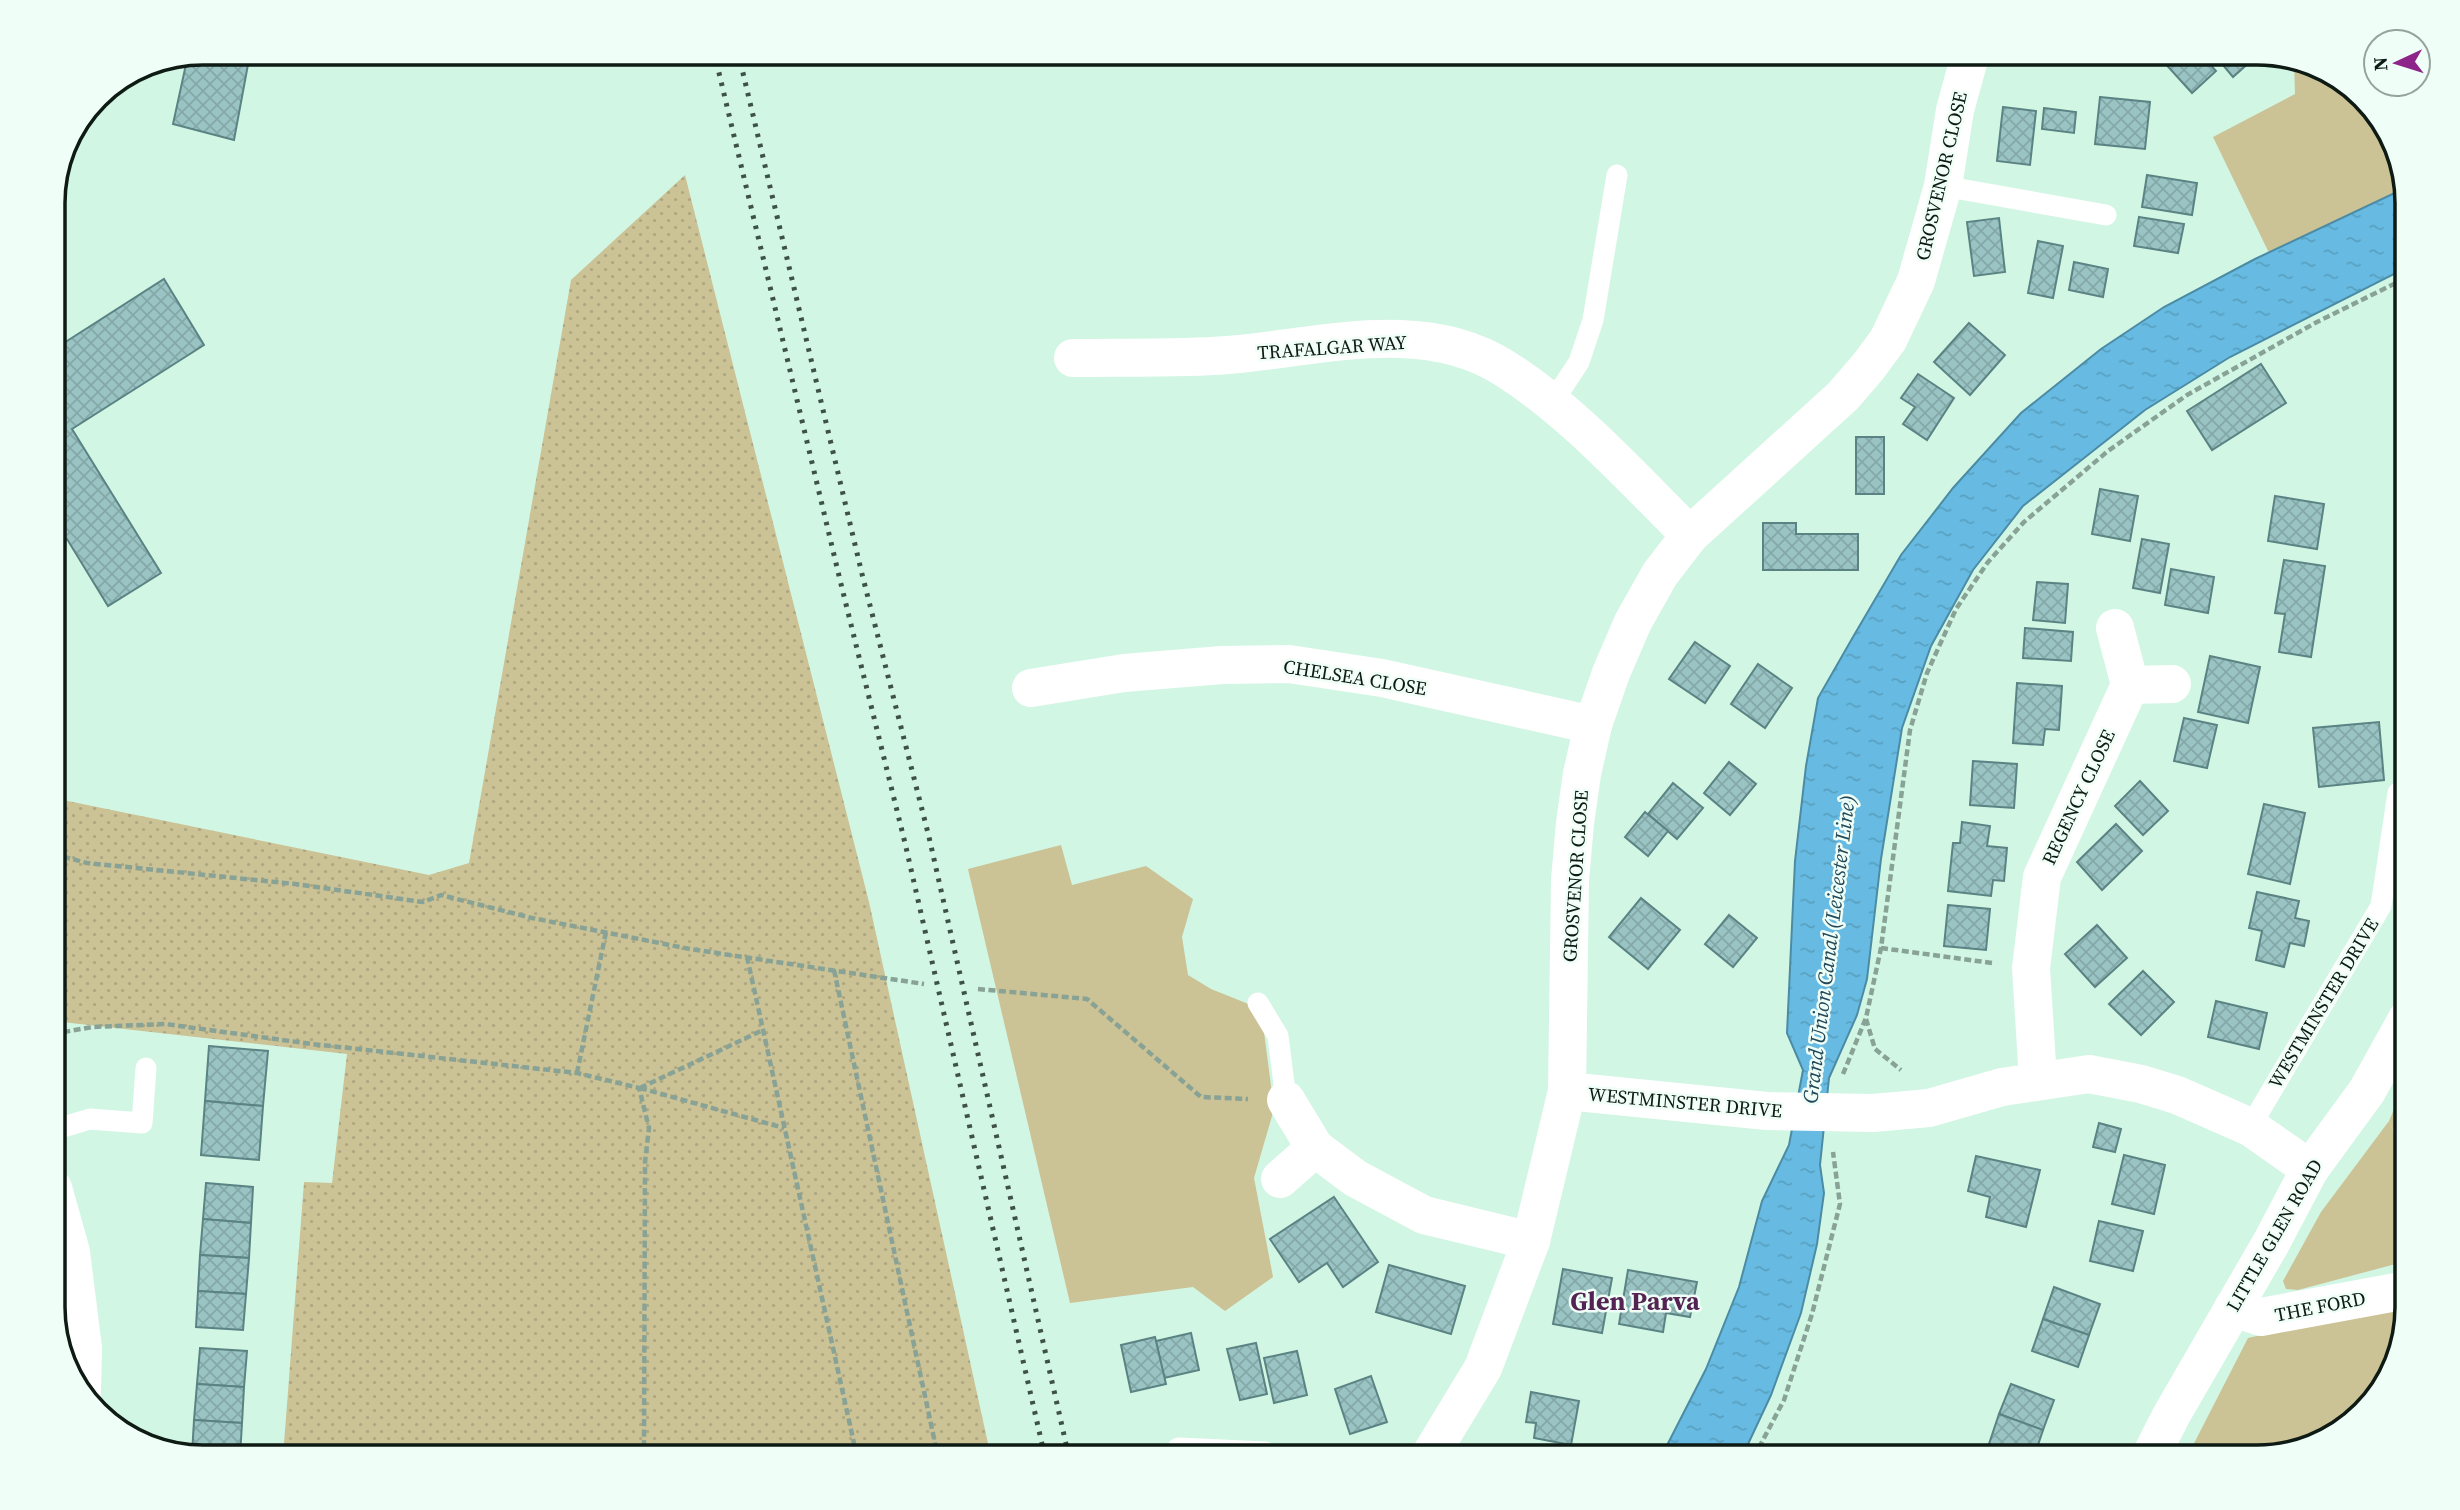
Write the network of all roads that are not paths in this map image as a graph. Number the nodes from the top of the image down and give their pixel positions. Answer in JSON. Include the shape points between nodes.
{"nodes":[{"id":1,"x":1967,"y":65,"type":"edge"},
{"id":2,"x":1617,"y":175,"type":"dead end"},
{"id":3,"x":1942,"y":186,"type":"junction"},
{"id":4,"x":2106,"y":215,"type":"dead end"},
{"id":5,"x":1073,"y":358,"type":"dead end"},
{"id":6,"x":1552,"y":403,"type":"junction"},
{"id":7,"x":1690,"y":535,"type":"junction"},
{"id":8,"x":2115,"y":628,"type":"dead end"},
{"id":9,"x":2172,"y":684,"type":"dead end"},
{"id":10,"x":2130,"y":685,"type":"junction"},
{"id":11,"x":1031,"y":688,"type":"dead end"},
{"id":12,"x":1593,"y":725,"type":"junction"},
{"id":13,"x":2395,"y":813,"type":"edge"},
{"id":14,"x":1258,"y":1003,"type":"dead end"},
{"id":15,"x":2395,"y":1041,"type":"edge"},
{"id":16,"x":146,"y":1068,"type":"dead end"},
{"id":17,"x":2038,"y":1080,"type":"junction"},
{"id":18,"x":1567,"y":1091,"type":"junction"},
{"id":19,"x":1286,"y":1100,"type":"joint"},
{"id":20,"x":65,"y":1126,"type":"edge"},
{"id":21,"x":2250,"y":1127,"type":"junction"},
{"id":22,"x":1315,"y":1148,"type":"junction"},
{"id":23,"x":2310,"y":1169,"type":"junction"},
{"id":24,"x":1280,"y":1180,"type":"dead end"},
{"id":25,"x":65,"y":1231,"type":"edge"},
{"id":26,"x":1531,"y":1241,"type":"junction"},
{"id":27,"x":2395,"y":1292,"type":"edge"},
{"id":28,"x":2233,"y":1308,"type":"junction"},
{"id":29,"x":82,"y":1374,"type":"edge"},
{"id":30,"x":1437,"y":1445,"type":"edge"},
{"id":31,"x":2157,"y":1445,"type":"edge"}],
"edges":[{"from":1,"to":3,"type":"street","name":"GROSVENOR CLOSE"},
{"from":2,"to":6,"type":"lane","via":[[1593,320],[1579,362]]},
{"from":3,"to":4,"type":"lane"},
{"from":3,"to":7,"type":"street","name":"GROSVENOR CLOSE","via":[[1916,281],[1888,340],[1843,396]]},
{"from":5,"to":6,"type":"street","name":"TRAFALGAR WAY","via":[[1226,355],[1406,339],[1471,352],[1503,367]]},
{"from":6,"to":7,"type":"street","name":"TRAFALGAR WAY"},
{"from":7,"to":12,"type":"street","name":"GROSVENOR CLOSE","via":[[1660,574],[1633,622]]},
{"from":8,"to":10,"type":"street"},
{"from":9,"to":10,"type":"street"},
{"from":10,"to":17,"type":"street","name":"REGENCY CLOSE","via":[[2042,877],[2031,968]]},
{"from":11,"to":12,"type":"street","name":"CHELSEA CLOSE","via":[[1124,673],[1289,664],[1382,678]]},
{"from":12,"to":18,"type":"street","name":"GROSVENOR CLOSE","via":[[1580,786],[1570,880]]},
{"from":13,"to":21,"type":"lane","name":"WESTMINSTER DRIVE","via":[[2381,906]]},
{"from":14,"to":19,"type":"lane","via":[[1278,1036]]},
{"from":15,"to":23,"type":"street","name":"LITTLE GLEN ROAD","via":[[2367,1091]]},
{"from":16,"to":20,"type":"lane","via":[[142,1123],[90,1119]]},
{"from":17,"to":18,"type":"street","name":"WESTMINSTER DRIVE","via":[[1929,1108],[1873,1113],[1767,1111]]},
{"from":17,"to":21,"type":"street","name":"WESTMINSTER DRIVE","via":[[2089,1074],[2141,1084]]},
{"from":18,"to":26,"type":"street","name":"GROSVENOR CLOSE"},
{"from":19,"to":22,"type":"street"},
{"from":21,"to":23,"type":"street","name":"WESTMINSTER DRIVE"},
{"from":22,"to":24,"type":"street"},
{"from":22,"to":26,"type":"street","via":[[1355,1178],[1424,1215]]},
{"from":23,"to":28,"type":"street","name":"LITTLE GLEN ROAD"},
{"from":25,"to":29,"type":"street","via":[[83,1348]]},
{"from":26,"to":30,"type":"street","name":"GROSVENOR CLOSE","via":[[1483,1368]]},
{"from":27,"to":28,"type":"street","name":"THE FORD","via":[[2261,1317]]},
{"from":28,"to":31,"type":"street","name":"LITTLE GLEN ROAD"}]}
